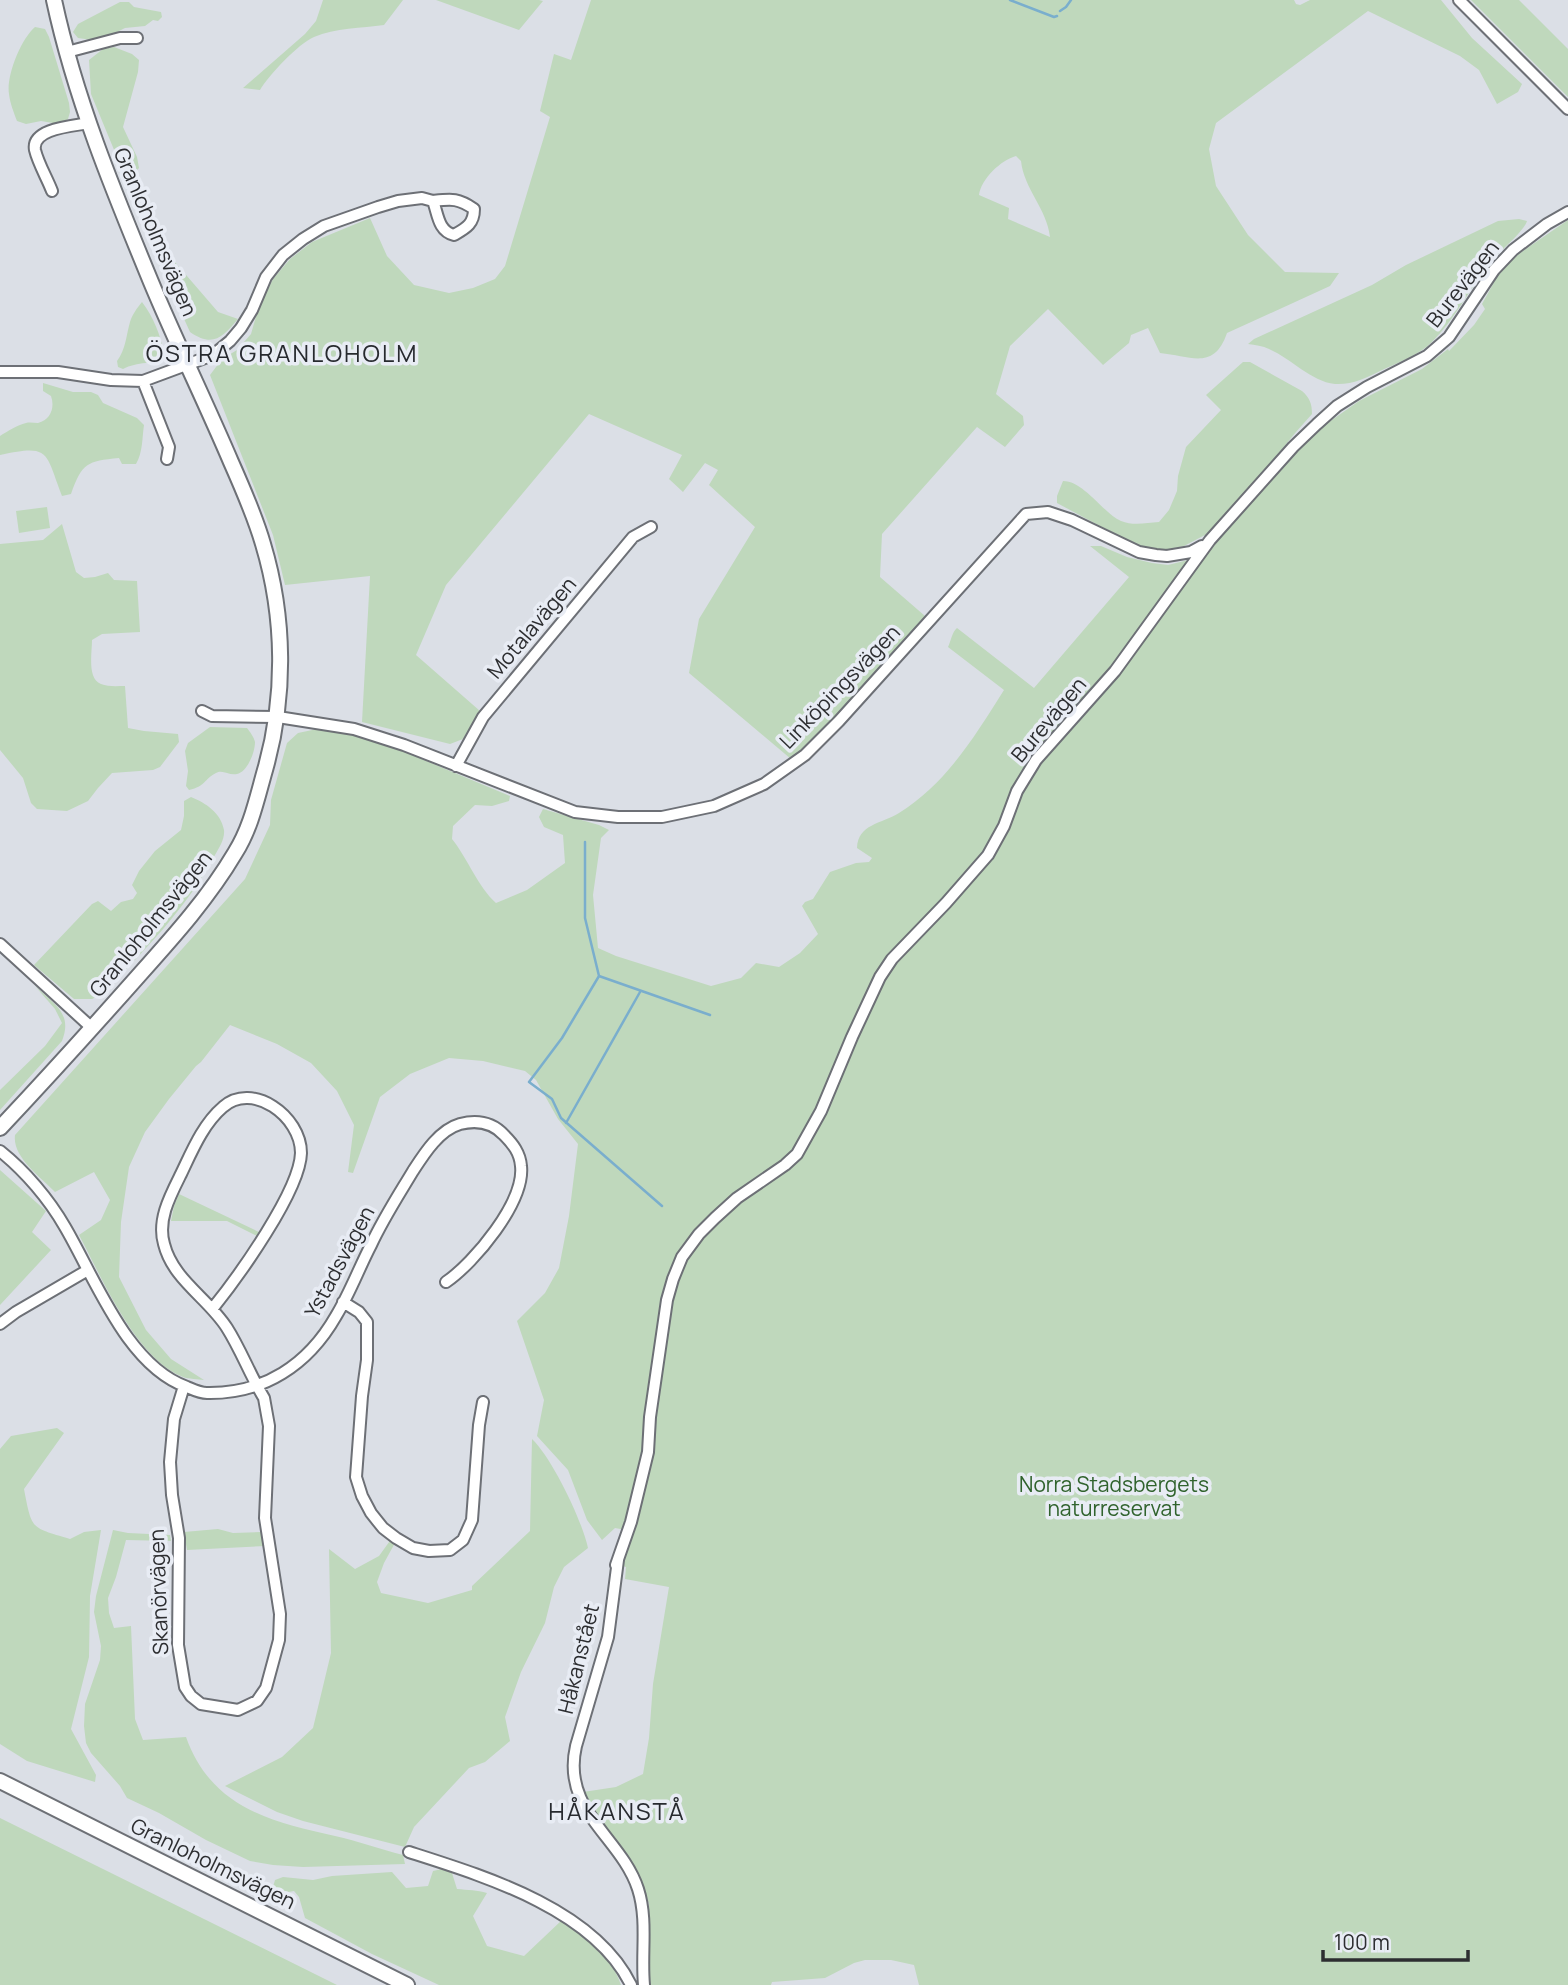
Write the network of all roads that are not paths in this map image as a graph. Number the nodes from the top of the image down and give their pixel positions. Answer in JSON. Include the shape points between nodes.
{"nodes":[{"id":1,"x":54,"y":0,"type":"edge"},
{"id":2,"x":1460,"y":0,"type":"edge"},
{"id":3,"x":137,"y":38,"type":"dead end"},
{"id":4,"x":67,"y":52,"type":"junction"},
{"id":5,"x":1568,"y":109,"type":"edge"},
{"id":6,"x":89,"y":123,"type":"junction"},
{"id":7,"x":52,"y":191,"type":"dead end"},
{"id":8,"x":433,"y":201,"type":"dead end"},
{"id":9,"x":1568,"y":212,"type":"edge"},
{"id":10,"x":188,"y":364,"type":"junction"},
{"id":11,"x":0,"y":372,"type":"edge"},
{"id":12,"x":144,"y":381,"type":"junction"},
{"id":13,"x":167,"y":459,"type":"dead end"},
{"id":14,"x":651,"y":527,"type":"dead end"},
{"id":15,"x":1210,"y":540,"type":"junction"},
{"id":16,"x":202,"y":711,"type":"dead end"},
{"id":17,"x":278,"y":717,"type":"junction"},
{"id":18,"x":456,"y":766,"type":"junction"},
{"id":19,"x":0,"y":944,"type":"edge"},
{"id":20,"x":92,"y":1028,"type":"junction"},
{"id":21,"x":0,"y":1128,"type":"edge"},
{"id":22,"x":0,"y":1151,"type":"edge"},
{"id":23,"x":88,"y":1270,"type":"junction"},
{"id":24,"x":446,"y":1282,"type":"dead end"},
{"id":25,"x":343,"y":1302,"type":"junction"},
{"id":26,"x":213,"y":1308,"type":"junction"},
{"id":27,"x":0,"y":1324,"type":"edge"},
{"id":28,"x":662,"y":1328,"type":"joint"},
{"id":29,"x":184,"y":1386,"type":"junction"},
{"id":30,"x":257,"y":1387,"type":"junction"},
{"id":31,"x":483,"y":1402,"type":"dead end"},
{"id":32,"x":0,"y":1781,"type":"edge"},
{"id":33,"x":409,"y":1852,"type":"dead end"},
{"id":34,"x":407,"y":1985,"type":"edge"},
{"id":35,"x":631,"y":1985,"type":"edge"},
{"id":36,"x":644,"y":1985,"type":"edge"}],
"edges":[{"from":1,"to":4,"type":"street","name":"Granloholmsvägen"},
{"from":2,"to":5,"type":"street"},
{"from":3,"to":4,"type":"street"},
{"from":4,"to":6,"type":"street","name":"Granloholmsvägen"},
{"from":6,"to":7,"type":"street","via":[[44,133],[36,141],[34,148]]},
{"from":6,"to":10,"type":"street","name":"Granloholmsvägen","via":[[100,159]]},
{"from":8,"to":10,"type":"street","via":[[398,201],[324,226],[303,239],[266,278],[252,310],[230,341],[213,355]]},
{"from":9,"to":15,"type":"street","name":"Burevägen","via":[[1513,250],[1449,337],[1427,356],[1367,387],[1317,424]]},
{"from":10,"to":12,"type":"street"},
{"from":10,"to":17,"type":"street","name":"Granloholmsvägen","via":[[263,545],[277,603]]},
{"from":11,"to":12,"type":"street","via":[[58,372]]},
{"from":12,"to":13,"type":"street","via":[[169,447]]},
{"from":14,"to":18,"type":"street","name":"Motalavägen","via":[[633,537],[483,717]]},
{"from":15,"to":18,"type":"street","name":"Linköpingsvägen","via":[[1191,552],[1156,555],[1139,552],[1048,512],[1026,514],[805,755],[764,784],[714,806],[662,817],[575,812]]},
{"from":15,"to":28,"type":"street","name":"Burevägen","via":[[1115,671],[1036,760],[988,855],[892,959],[797,1154],[715,1217],[682,1257]]},
{"from":16,"to":17,"type":"street","name":"Linköpingsvägen","via":[[212,716]]},
{"from":17,"to":18,"type":"street","name":"Linköpingsvägen","via":[[354,729]]},
{"from":17,"to":20,"type":"street","name":"Granloholmsvägen","via":[[243,840],[205,899]]},
{"from":19,"to":20,"type":"street"},
{"from":20,"to":21,"type":"street","name":"Granloholmsvägen"},
{"from":22,"to":23,"type":"street","name":"Ystadsvägen","via":[[51,1205]]},
{"from":23,"to":27,"type":"street"},
{"from":23,"to":29,"type":"street","name":"Ystadsvägen","via":[[132,1344],[154,1367]]},
{"from":24,"to":25,"type":"street","name":"Ystadsvägen","via":[[461,1272],[491,1235],[516,1196],[521,1179],[519,1153],[488,1124],[472,1121],[451,1127],[425,1152],[386,1216]]},
{"from":25,"to":30,"type":"street","name":"Ystadsvägen","via":[[321,1339],[302,1358]]},
{"from":25,"to":31,"type":"street","via":[[367,1322],[356,1477],[362,1496],[383,1528],[413,1548],[450,1550],[463,1540],[472,1520]]},
{"from":26,"to":26,"type":"street","via":[[172,1265],[163,1242],[162,1219],[210,1120],[239,1098],[258,1100],[273,1106],[295,1126],[299,1165],[263,1236]]},
{"from":26,"to":30,"type":"street"},
{"from":28,"to":36,"type":"street","name":"Håkanstået","via":[[648,1452],[616,1564],[608,1637],[574,1758],[586,1809],[638,1886],[643,1906]]},
{"from":29,"to":30,"type":"street","name":"Ystadsvägen","via":[[203,1393]]},
{"from":29,"to":30,"type":"street","name":"Skanörvägen","via":[[174,1419],[170,1462],[179,1538],[178,1645],[185,1687],[191,1696],[201,1704],[238,1710],[257,1701],[266,1688],[279,1640],[280,1614],[265,1518],[269,1426]]},
{"from":32,"to":34,"type":"street","name":"Granloholmsvägen"},
{"from":33,"to":35,"type":"street","via":[[539,1901],[600,1944]]}]}
